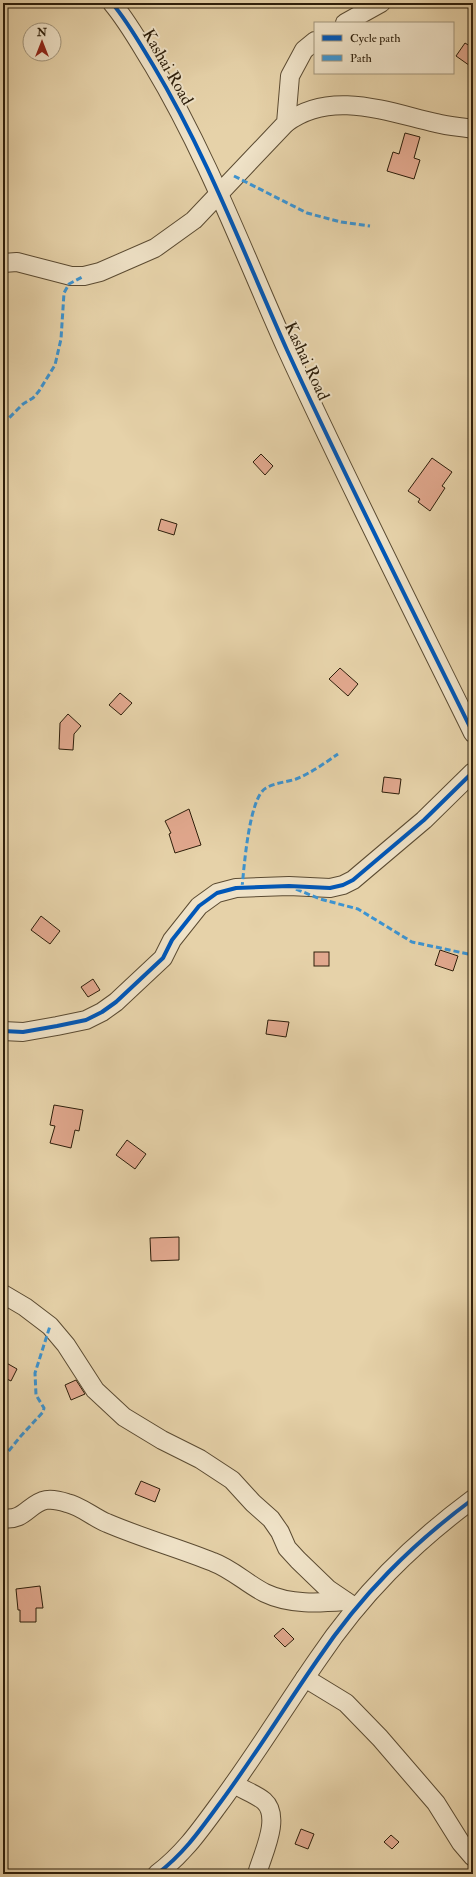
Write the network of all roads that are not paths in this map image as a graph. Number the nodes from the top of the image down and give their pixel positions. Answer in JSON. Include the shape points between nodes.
{"nodes":[{"id":1,"x":112,"y":3,"type":"edge"},
{"id":2,"x":381,"y":3,"type":"edge"},
{"id":3,"x":347,"y":22,"type":"edge"},
{"id":4,"x":314,"y":42,"type":"edge"},
{"id":5,"x":286,"y":122,"type":"junction"},
{"id":6,"x":473,"y":129,"type":"edge"},
{"id":7,"x":219,"y":195,"type":"junction"},
{"id":8,"x":3,"y":263,"type":"edge"},
{"id":9,"x":473,"y":733,"type":"edge"},
{"id":10,"x":473,"y":772,"type":"edge"},
{"id":11,"x":3,"y":1031,"type":"edge"},
{"id":12,"x":3,"y":1294,"type":"edge"},
{"id":13,"x":473,"y":1499,"type":"edge"},
{"id":14,"x":3,"y":1518,"type":"edge"},
{"id":15,"x":351,"y":1604,"type":"junction"},
{"id":16,"x":305,"y":1678,"type":"junction"},
{"id":17,"x":234,"y":1784,"type":"junction"},
{"id":18,"x":473,"y":1857,"type":"edge"},
{"id":19,"x":157,"y":1874,"type":"edge"},
{"id":20,"x":257,"y":1874,"type":"edge"}],
"edges":[{"from":1,"to":7,"type":"street","name":"Kashai Road","via":[[123,16],[168,90]]},
{"from":2,"to":3,"type":"street"},
{"from":4,"to":5,"type":"street","via":[[304,50],[290,76]]},
{"from":5,"to":6,"type":"street","via":[[311,108],[350,105]]},
{"from":5,"to":7,"type":"street"},
{"from":7,"to":8,"type":"street","via":[[194,220],[155,248],[100,272],[71,276],[18,262]]},
{"from":7,"to":9,"type":"street","name":"Kashai Road","via":[[344,470]]},
{"from":10,"to":11,"type":"street","via":[[424,820],[353,880],[330,888],[236,888],[217,893],[199,906],[172,940],[163,958],[102,1012],[86,1020],[24,1032]]},
{"from":12,"to":15,"type":"street","via":[[50,1326],[66,1345],[95,1390],[124,1417],[200,1459],[232,1480],[270,1519],[280,1532],[287,1548],[298,1560],[328,1589]]},
{"from":13,"to":15,"type":"street"},
{"from":14,"to":15,"type":"street","via":[[24,1515],[45,1500],[69,1503],[104,1522],[216,1563],[265,1593],[279,1598],[314,1603]]},
{"from":15,"to":16,"type":"street"},
{"from":16,"to":17,"type":"street"},
{"from":16,"to":18,"type":"street","via":[[346,1703],[380,1738],[436,1803]]},
{"from":17,"to":19,"type":"street","via":[[192,1842]]},
{"from":17,"to":20,"type":"street","via":[[264,1801],[270,1809],[272,1821]]}]}
